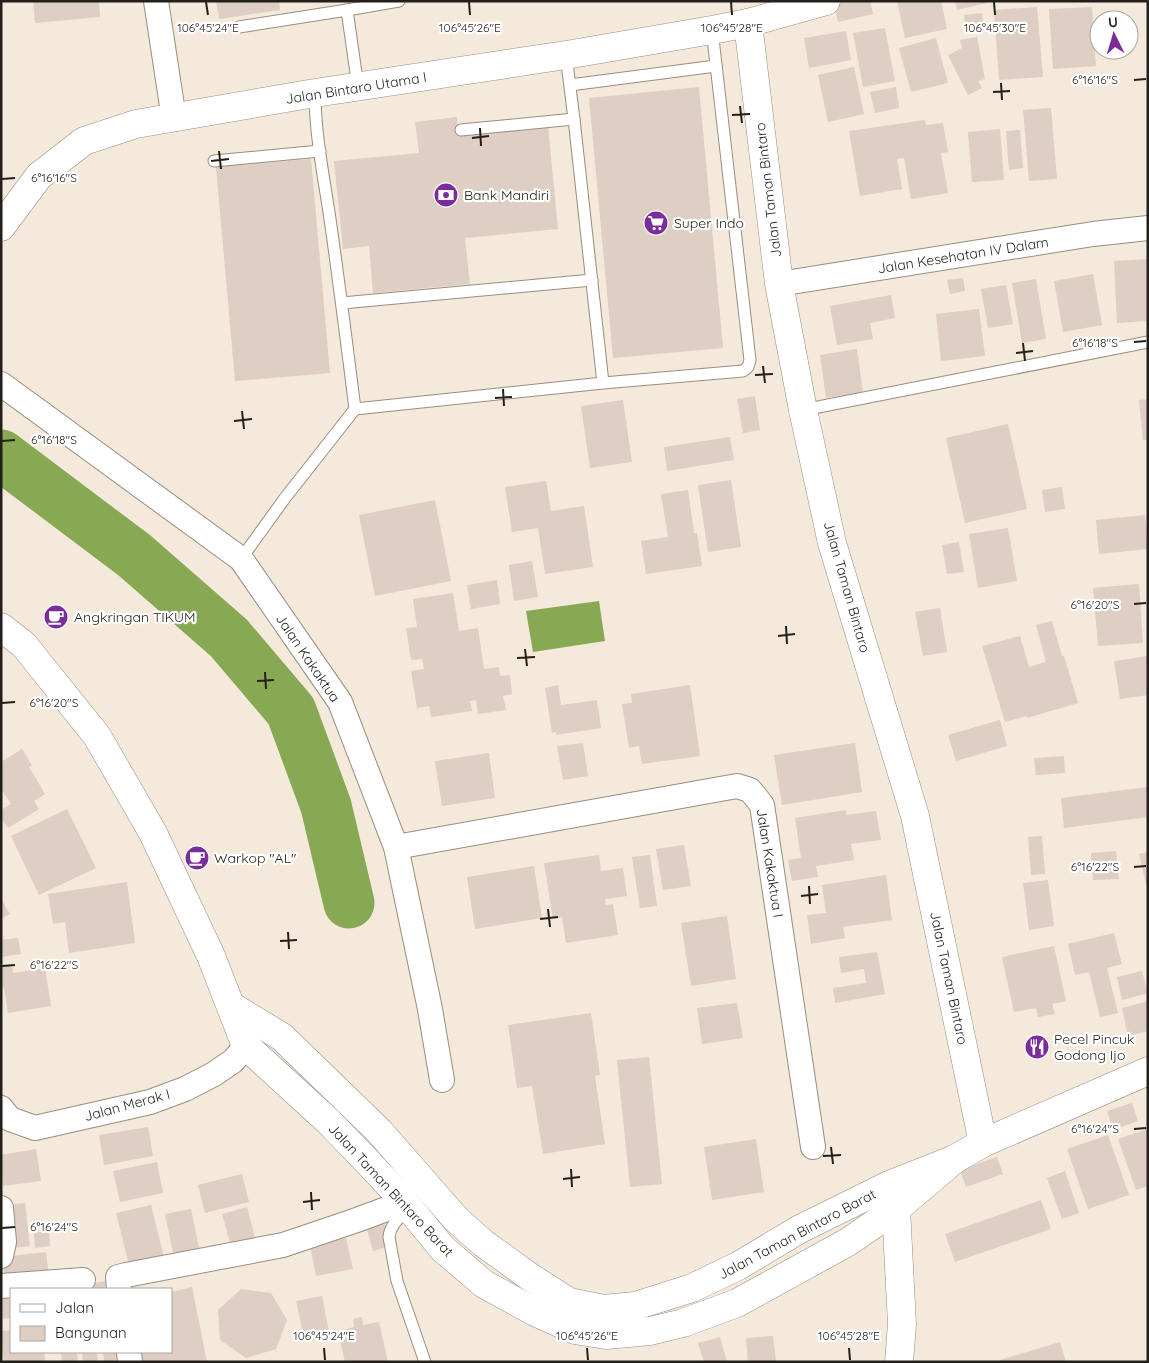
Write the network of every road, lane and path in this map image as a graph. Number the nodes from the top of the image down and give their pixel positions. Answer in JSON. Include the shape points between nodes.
{"nodes":[{"id":1,"x":156,"y":1,"type":"edge"},
{"id":2,"x":399,"y":1,"type":"edge"},
{"id":3,"x":826,"y":1,"type":"edge"},
{"id":4,"x":782,"y":7,"type":"edge"},
{"id":5,"x":347,"y":10,"type":"junction"},
{"id":6,"x":748,"y":24,"type":"junction"},
{"id":7,"x":240,"y":27,"type":"dead end"},
{"id":8,"x":712,"y":30,"type":"junction"},
{"id":9,"x":566,"y":55,"type":"junction"},
{"id":10,"x":716,"y":66,"type":"junction"},
{"id":11,"x":570,"y":85,"type":"junction"},
{"id":12,"x":358,"y":87,"type":"junction"},
{"id":13,"x":315,"y":94,"type":"junction"},
{"id":14,"x":174,"y":119,"type":"junction"},
{"id":15,"x":574,"y":119,"type":"junction"},
{"id":16,"x":462,"y":130,"type":"dead end"},
{"id":17,"x":320,"y":151,"type":"junction"},
{"id":18,"x":214,"y":161,"type":"dead end"},
{"id":19,"x":1,"y":227,"type":"edge"},
{"id":20,"x":1148,"y":228,"type":"edge"},
{"id":21,"x":592,"y":280,"type":"junction"},
{"id":22,"x":779,"y":284,"type":"junction"},
{"id":23,"x":342,"y":303,"type":"junction"},
{"id":24,"x":1148,"y":342,"type":"edge"},
{"id":25,"x":603,"y":383,"type":"junction"},
{"id":26,"x":1,"y":384,"type":"edge"},
{"id":27,"x":354,"y":409,"type":"junction"},
{"id":28,"x":803,"y":410,"type":"junction"},
{"id":29,"x":244,"y":554,"type":"junction"},
{"id":30,"x":1,"y":627,"type":"edge"},
{"id":31,"x":396,"y":847,"type":"junction"},
{"id":32,"x":231,"y":1006,"type":"junction"},
{"id":33,"x":246,"y":1046,"type":"junction"},
{"id":34,"x":1148,"y":1071,"type":"edge"},
{"id":35,"x":442,"y":1080,"type":"dead end"},
{"id":36,"x":1,"y":1108,"type":"edge"},
{"id":37,"x":983,"y":1143,"type":"junction"},
{"id":38,"x":813,"y":1147,"type":"dead end"},
{"id":39,"x":893,"y":1197,"type":"junction"},
{"id":40,"x":1,"y":1198,"type":"edge"},
{"id":41,"x":403,"y":1200,"type":"junction"},
{"id":42,"x":1,"y":1203,"type":"edge"},
{"id":43,"x":1,"y":1208,"type":"edge"},
{"id":44,"x":1,"y":1256,"type":"edge"},
{"id":45,"x":83,"y":1280,"type":"dead end"},
{"id":46,"x":1,"y":1286,"type":"edge"},
{"id":47,"x":120,"y":1288,"type":"edge"},
{"id":48,"x":425,"y":1362,"type":"edge"},
{"id":49,"x":899,"y":1362,"type":"edge"}],
"edges":[{"from":1,"to":14,"type":"street"},
{"from":2,"to":5,"type":"lane"},
{"from":3,"to":4,"type":"street","name":"Jalan Bintaro Utama I"},
{"from":4,"to":6,"type":"street","name":"Jalan Bintaro Utama I"},
{"from":5,"to":7,"type":"lane"},
{"from":5,"to":12,"type":"lane"},
{"from":6,"to":8,"type":"street","name":"Jalan Bintaro Utama I"},
{"from":6,"to":22,"type":"street","name":"Jalan Taman Bintaro"},
{"from":8,"to":9,"type":"street","name":"Jalan Bintaro Utama I"},
{"from":8,"to":10,"type":"lane"},
{"from":9,"to":11,"type":"lane"},
{"from":9,"to":12,"type":"street","name":"Jalan Bintaro Utama I"},
{"from":10,"to":11,"type":"lane"},
{"from":10,"to":25,"type":"lane","via":[[750,360],[748,367],[743,371]]},
{"from":11,"to":15,"type":"lane"},
{"from":12,"to":13,"type":"street","name":"Jalan Bintaro Utama I"},
{"from":13,"to":14,"type":"street","name":"Jalan Bintaro Utama I"},
{"from":13,"to":17,"type":"lane"},
{"from":14,"to":19,"type":"street","name":"Jalan Bintaro Utama I","via":[[136,124],[84,141],[39,176]]},
{"from":15,"to":16,"type":"lane"},
{"from":15,"to":21,"type":"lane"},
{"from":17,"to":18,"type":"lane"},
{"from":17,"to":23,"type":"lane"},
{"from":20,"to":22,"type":"street","name":"Jalan Kesehatan IV Dalam"},
{"from":21,"to":23,"type":"lane"},
{"from":21,"to":25,"type":"lane"},
{"from":22,"to":28,"type":"street","name":"Jalan Taman Bintaro"},
{"from":23,"to":27,"type":"lane"},
{"from":24,"to":28,"type":"lane"},
{"from":25,"to":27,"type":"lane"},
{"from":26,"to":29,"type":"street","name":"Jalan Kakaktua"},
{"from":27,"to":29,"type":"lane"},
{"from":28,"to":37,"type":"street","name":"Jalan Taman Bintaro","via":[[832,542],[915,816]]},
{"from":29,"to":31,"type":"street","name":"Jalan Kakaktua","via":[[340,702]]},
{"from":30,"to":32,"type":"street","name":"Jalan Taman Bintaro Barat","via":[[24,645],[97,736],[153,833]]},
{"from":31,"to":35,"type":"street","name":"Jalan Kakaktua"},
{"from":31,"to":38,"type":"street","name":"Jalan Kakaktua I","via":[[737,786],[750,790],[762,804]]},
{"from":32,"to":33,"type":"street","name":"Jalan Taman Bintaro Barat"},
{"from":32,"to":39,"type":"street","name":"Jalan Taman Bintaro Barat","via":[[282,1037],[380,1131],[456,1219],[483,1243],[569,1302],[604,1309],[635,1306],[692,1288],[738,1266],[800,1229]]},
{"from":33,"to":36,"type":"street","name":"Jalan Merak I","via":[[233,1061],[214,1074],[150,1102],[35,1128],[10,1119]]},
{"from":33,"to":41,"type":"street","name":"Jalan Taman Bintaro Barat","via":[[328,1121]]},
{"from":34,"to":37,"type":"street","name":"Jalan Taman Bintaro Barat"},
{"from":37,"to":39,"type":"street","name":"Jalan Taman Bintaro Barat"},
{"from":39,"to":41,"type":"street","name":"Jalan Taman Bintaro Barat","via":[[848,1242],[738,1303],[703,1317],[650,1331],[606,1335],[575,1330],[484,1284],[443,1249]]},
{"from":39,"to":49,"type":"street","via":[[902,1324]]},
{"from":40,"to":42,"type":"street"},
{"from":41,"to":47,"type":"street","via":[[392,1207],[283,1245],[118,1277]]},
{"from":41,"to":48,"type":"lane","via":[[389,1237],[397,1281]]},
{"from":43,"to":44,"type":"street","via":[[4,1242]]},
{"from":45,"to":46,"type":"street"}]}
